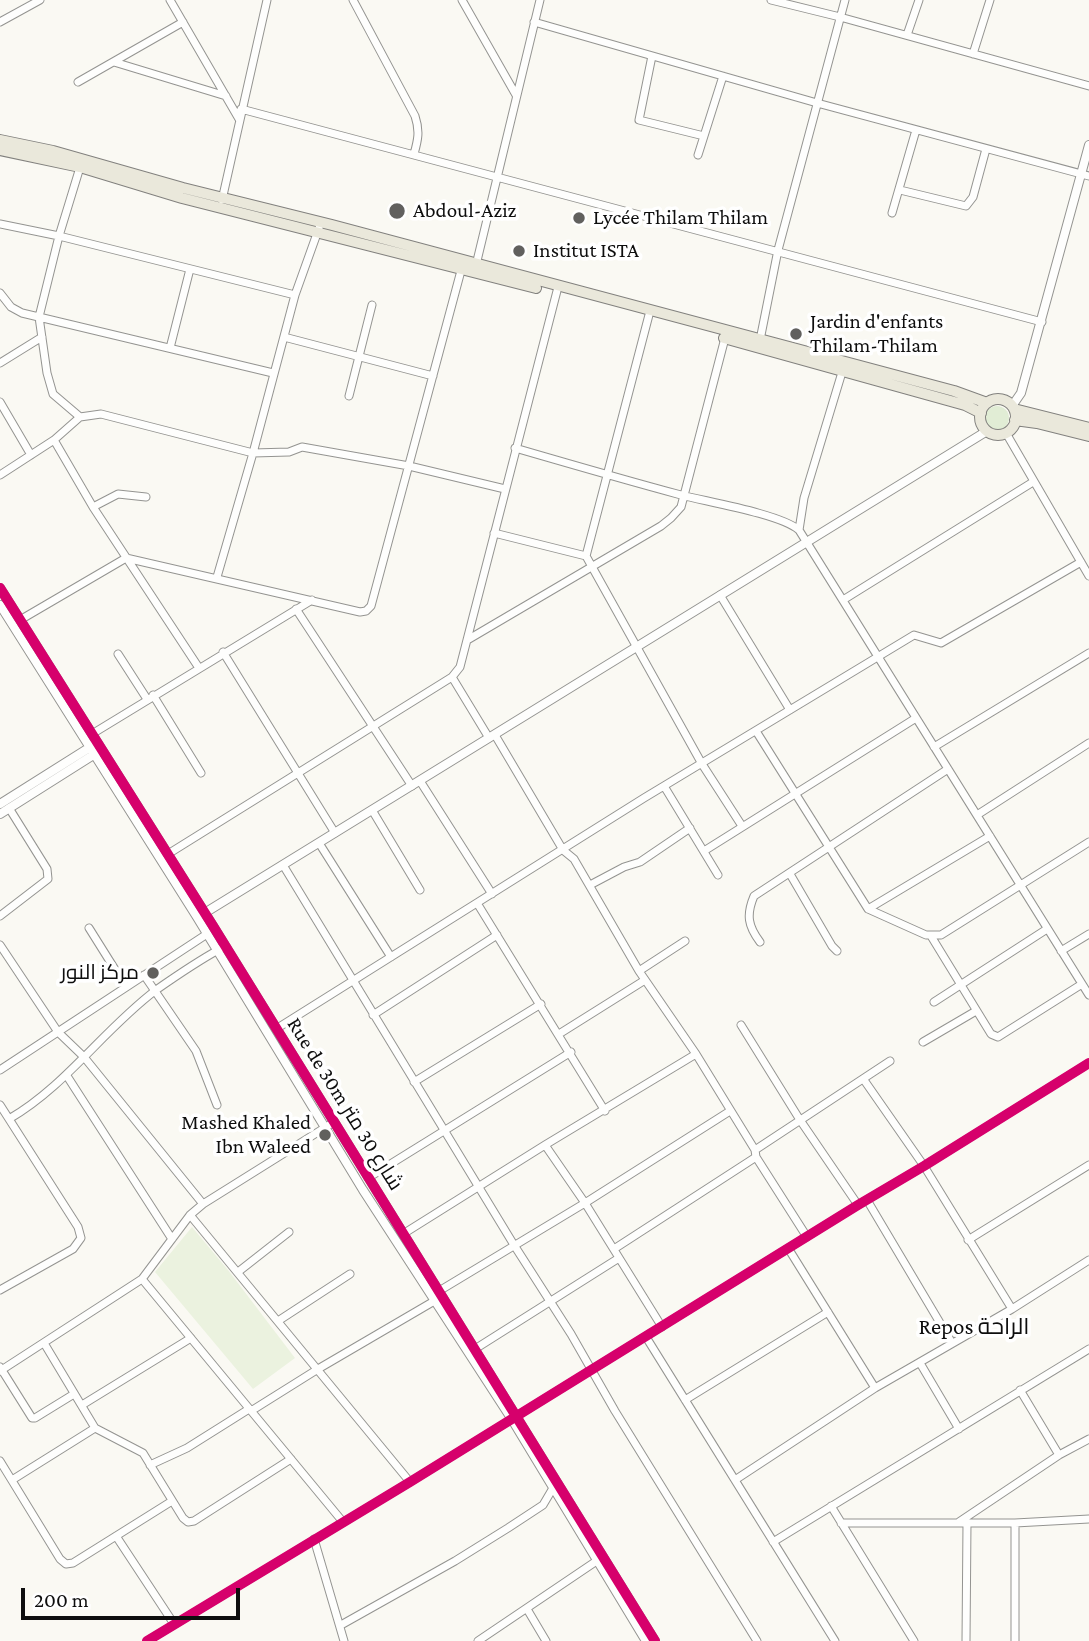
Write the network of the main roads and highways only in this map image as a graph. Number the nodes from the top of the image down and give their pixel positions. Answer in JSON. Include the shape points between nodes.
{"nodes":[{"id":1,"x":0,"y":140,"type":"edge"},
{"id":2,"x":0,"y":150,"type":"edge"},
{"id":3,"x":81,"y":163,"type":"junction"},
{"id":4,"x":649,"y":314,"type":"junction"},
{"id":5,"x":759,"y":344,"type":"junction"},
{"id":6,"x":844,"y":367,"type":"junction"},
{"id":7,"x":987,"y":403,"type":"junction"},
{"id":8,"x":1014,"y":412,"type":"junction"},
{"id":9,"x":981,"y":413,"type":"junction"},
{"id":10,"x":1089,"y":428,"type":"edge"},
{"id":11,"x":1089,"y":436,"type":"edge"}],
"edges":[{"from":1,"to":3,"type":"main road"},
{"from":2,"to":3,"type":"main road"},
{"from":3,"to":4,"type":"main road"},
{"from":4,"to":5,"type":"main road"},
{"from":4,"to":5,"type":"main road"},
{"from":5,"to":6,"type":"main road"},
{"from":6,"to":7,"type":"main road","via":[[954,391]]},
{"from":6,"to":9,"type":"main road"},
{"from":7,"to":8,"type":"main road","via":[[997,399]]},
{"from":7,"to":9,"type":"main road"},
{"from":8,"to":9,"type":"main road","via":[[1012,427],[996,435],[981,423]]},
{"from":8,"to":10,"type":"main road"},
{"from":8,"to":11,"type":"main road"}]}
